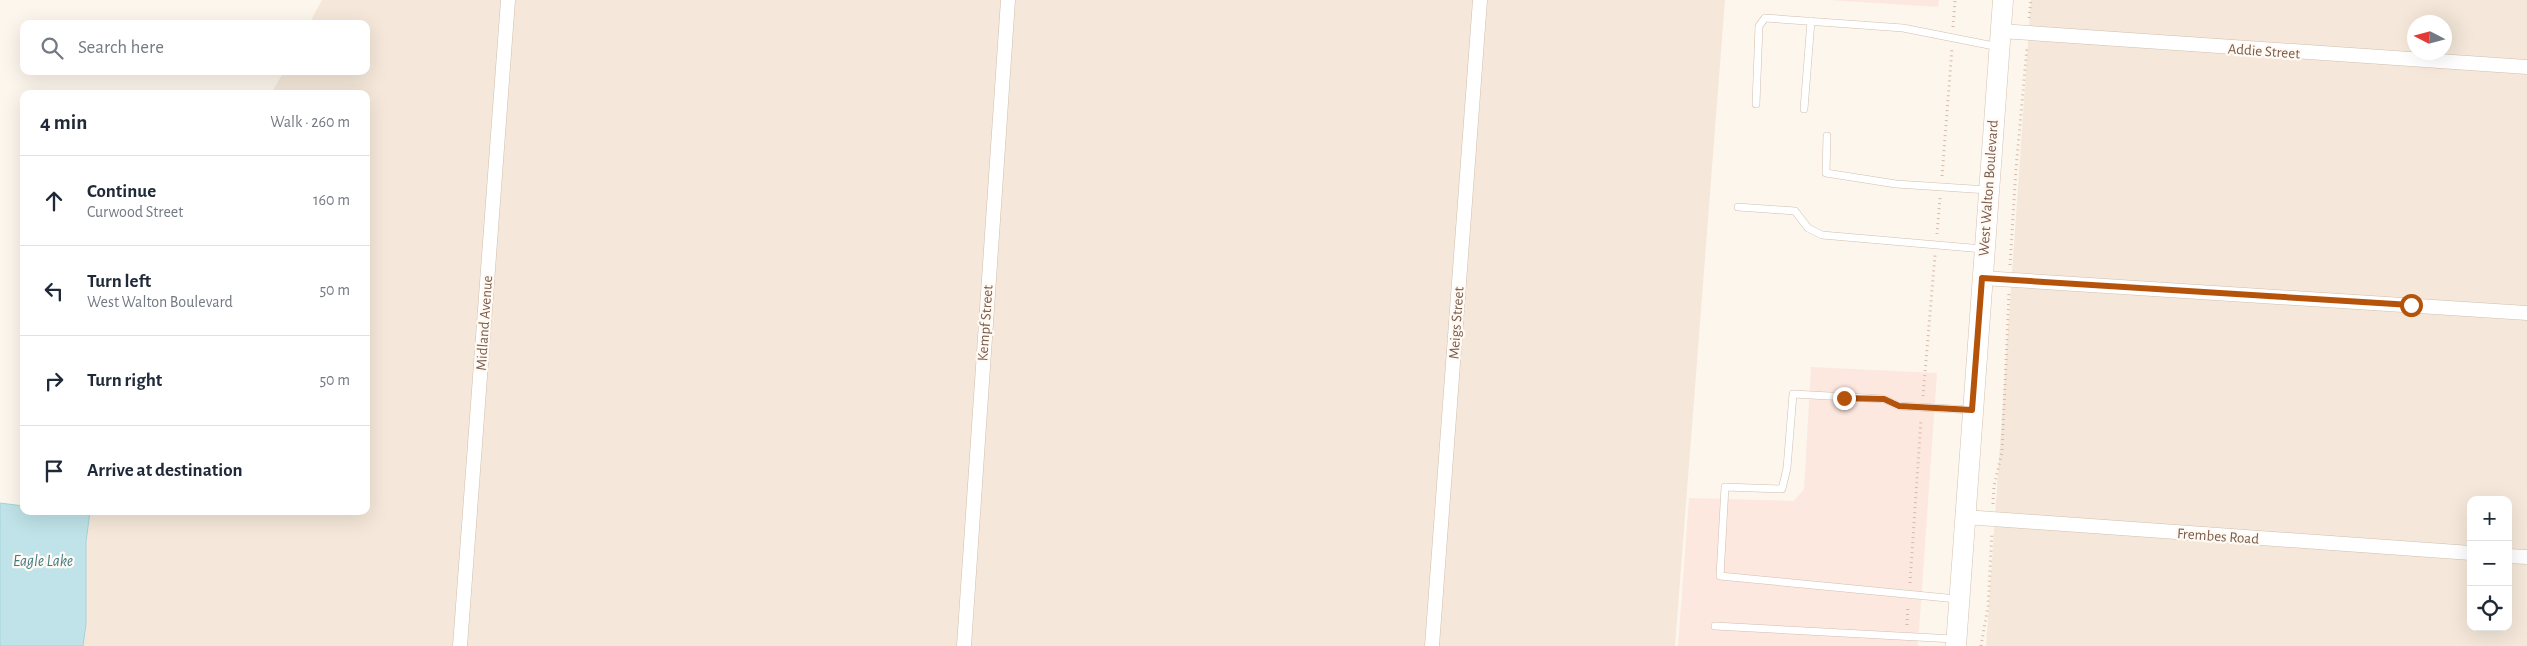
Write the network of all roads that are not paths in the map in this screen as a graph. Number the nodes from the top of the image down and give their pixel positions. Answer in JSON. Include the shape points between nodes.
{"nodes":[{"id":1,"x":508,"y":0,"type":"edge"},
{"id":2,"x":1008,"y":0,"type":"edge"},
{"id":3,"x":1480,"y":0,"type":"edge"},
{"id":4,"x":2003,"y":0,"type":"edge"},
{"id":5,"x":1811,"y":22,"type":"junction"},
{"id":6,"x":2000,"y":39,"type":"junction"},
{"id":7,"x":2527,"y":67,"type":"edge"},
{"id":8,"x":1756,"y":104,"type":"dead end"},
{"id":9,"x":1804,"y":109,"type":"dead end"},
{"id":10,"x":1827,"y":136,"type":"dead end"},
{"id":11,"x":1988,"y":190,"type":"junction"},
{"id":12,"x":1738,"y":207,"type":"dead end"},
{"id":13,"x":1984,"y":249,"type":"junction"},
{"id":14,"x":1982,"y":278,"type":"junction"},
{"id":15,"x":2527,"y":313,"type":"edge"},
{"id":16,"x":1972,"y":410,"type":"junction"},
{"id":17,"x":1965,"y":518,"type":"junction"},
{"id":18,"x":2467,"y":553,"type":"edge"},
{"id":19,"x":2512,"y":556,"type":"edge"},
{"id":20,"x":2527,"y":557,"type":"edge"},
{"id":21,"x":1960,"y":599,"type":"junction"},
{"id":22,"x":1715,"y":626,"type":"dead end"},
{"id":23,"x":1957,"y":643,"type":"edge"},
{"id":24,"x":460,"y":646,"type":"edge"},
{"id":25,"x":964,"y":646,"type":"edge"},
{"id":26,"x":1432,"y":646,"type":"edge"}],
"edges":[{"from":1,"to":24,"type":"street","name":"Midland Avenue"},
{"from":2,"to":25,"type":"street","name":"Kempf Street"},
{"from":3,"to":26,"type":"street","name":"Meigs Street"},
{"from":4,"to":6,"type":"main road","name":"West Walton Boulevard"},
{"from":5,"to":6,"type":"lane","via":[[1904,28],[1952,38]]},
{"from":5,"to":8,"type":"lane","via":[[1765,18],[1759,26]]},
{"from":5,"to":9,"type":"lane"},
{"from":6,"to":7,"type":"street","name":"Addie Street","via":[[2028,34]]},
{"from":6,"to":11,"type":"main road","name":"West Walton Boulevard"},
{"from":10,"to":11,"type":"lane","via":[[1826,173],[1896,184]]},
{"from":11,"to":13,"type":"main road","name":"West Walton Boulevard"},
{"from":12,"to":13,"type":"lane","via":[[1795,211],[1808,228],[1822,235]]},
{"from":13,"to":14,"type":"main road","name":"West Walton Boulevard"},
{"from":14,"to":15,"type":"street"},
{"from":14,"to":16,"type":"main road","name":"West Walton Boulevard"},
{"from":16,"to":17,"type":"main road","name":"West Walton Boulevard"},
{"from":16,"to":21,"type":"lane","via":[[1899,406],[1884,399],[1792,394],[1787,468],[1782,489],[1725,487],[1720,576]]},
{"from":17,"to":18,"type":"street","name":"Frembes Road"},
{"from":17,"to":21,"type":"main road","name":"West Walton Boulevard"},
{"from":19,"to":20,"type":"street"},
{"from":21,"to":23,"type":"main road","name":"West Walton Boulevard"},
{"from":22,"to":23,"type":"lane","via":[[1906,636]]}]}
